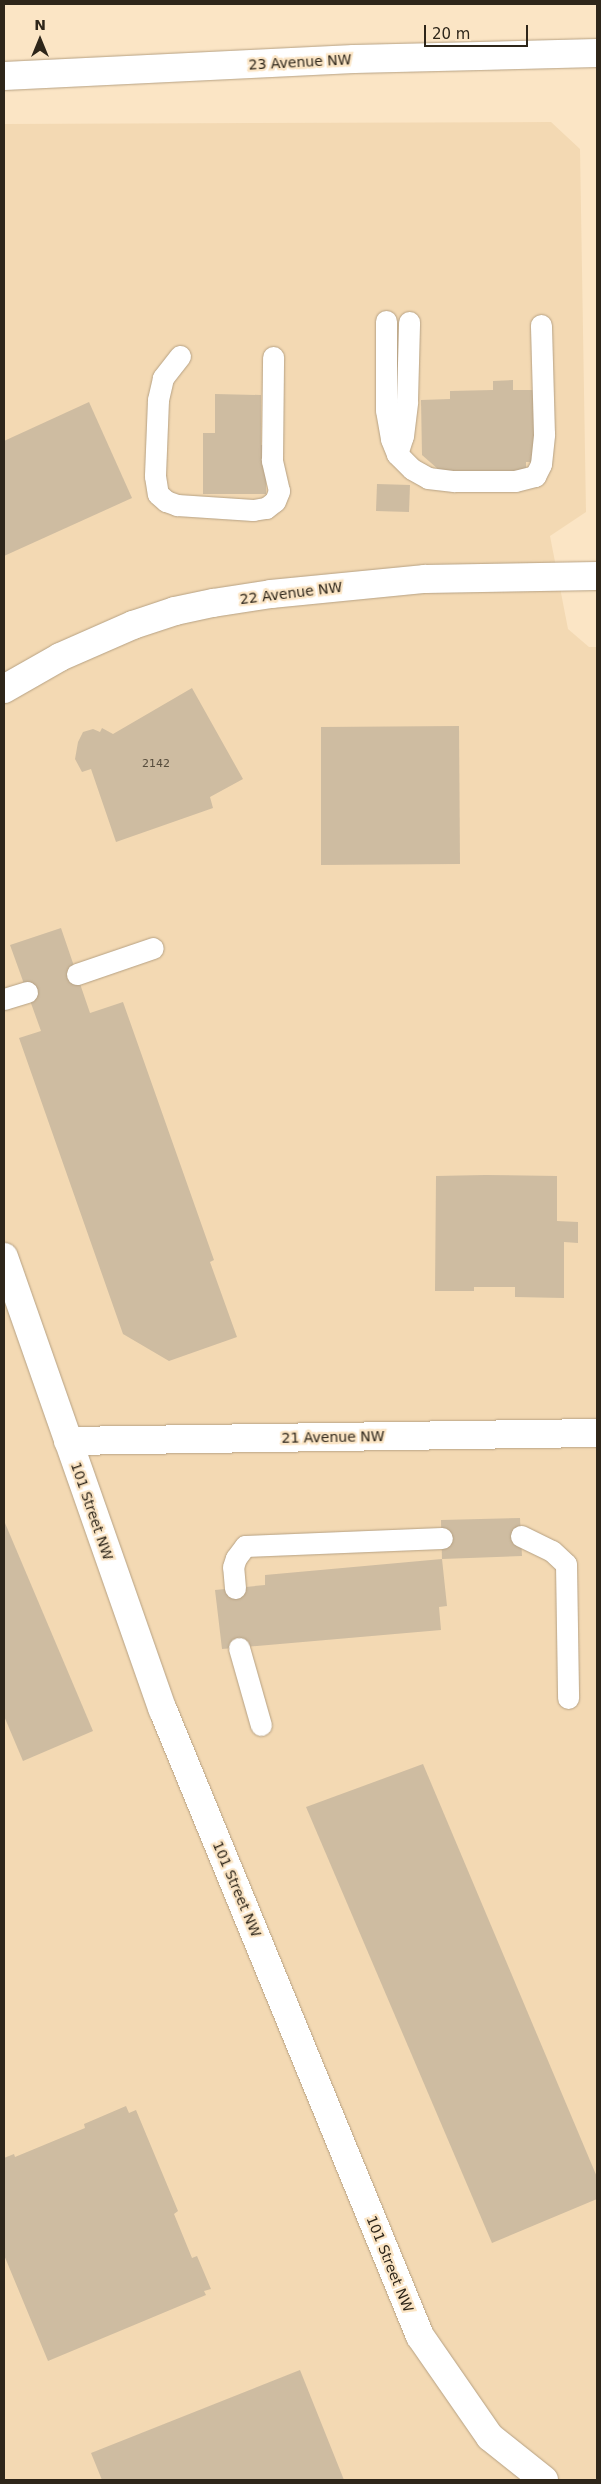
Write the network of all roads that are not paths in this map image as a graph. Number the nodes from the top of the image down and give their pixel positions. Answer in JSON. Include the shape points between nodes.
{"nodes":[{"id":1,"x":597,"y":53,"type":"edge"},
{"id":2,"x":4,"y":76,"type":"edge"},
{"id":3,"x":386,"y":321,"type":"dead end"},
{"id":4,"x":409,"y":322,"type":"dead end"},
{"id":5,"x":541,"y":325,"type":"dead end"},
{"id":6,"x":180,"y":356,"type":"dead end"},
{"id":7,"x":273,"y":357,"type":"dead end"},
{"id":8,"x":397,"y":454,"type":"junction"},
{"id":9,"x":597,"y":576,"type":"edge"},
{"id":10,"x":4,"y":689,"type":"edge"},
{"id":11,"x":153,"y":948,"type":"dead end"},
{"id":12,"x":77,"y":974,"type":"dead end"},
{"id":13,"x":27,"y":992,"type":"dead end"},
{"id":14,"x":4,"y":999,"type":"edge"},
{"id":15,"x":4,"y":1256,"type":"edge"},
{"id":16,"x":597,"y":1434,"type":"edge"},
{"id":17,"x":68,"y":1441,"type":"junction"},
{"id":18,"x":521,"y":1536,"type":"dead end"},
{"id":19,"x":442,"y":1538,"type":"dead end"},
{"id":20,"x":235,"y":1588,"type":"dead end"},
{"id":21,"x":240,"y":1648,"type":"dead end"},
{"id":22,"x":568,"y":1698,"type":"dead end"},
{"id":23,"x":261,"y":1725,"type":"dead end"},
{"id":24,"x":544,"y":2480,"type":"edge"}],
"edges":[{"from":1,"to":2,"type":"street","name":"23 Avenue NW","via":[[354,59]]},
{"from":3,"to":8,"type":"lane","via":[[386,410],[390,439]]},
{"from":4,"to":8,"type":"lane","via":[[407,401],[403,436]]},
{"from":5,"to":8,"type":"lane","via":[[544,434],[541,464],[535,476],[515,481],[428,478],[412,469]]},
{"from":6,"to":7,"type":"lane","via":[[163,378],[158,400],[155,476],[158,494],[178,505],[253,510],[266,508],[279,491],[272,460]]},
{"from":9,"to":10,"type":"street","name":"22 Avenue NW","via":[[425,580],[271,594],[214,603],[175,611],[133,625],[60,657]]},
{"from":11,"to":12,"type":"lane"},
{"from":13,"to":14,"type":"lane"},
{"from":15,"to":17,"type":"street","name":"101 Street NW"},
{"from":16,"to":17,"type":"street","name":"21 Avenue NW"},
{"from":17,"to":24,"type":"street","name":"101 Street NW","via":[[181,1758],[235,1881],[420,2336],[490,2437]]},
{"from":18,"to":22,"type":"lane","via":[[552,1551],[566,1564]]},
{"from":19,"to":20,"type":"lane","via":[[245,1546],[233,1568]]},
{"from":21,"to":23,"type":"lane"}]}
